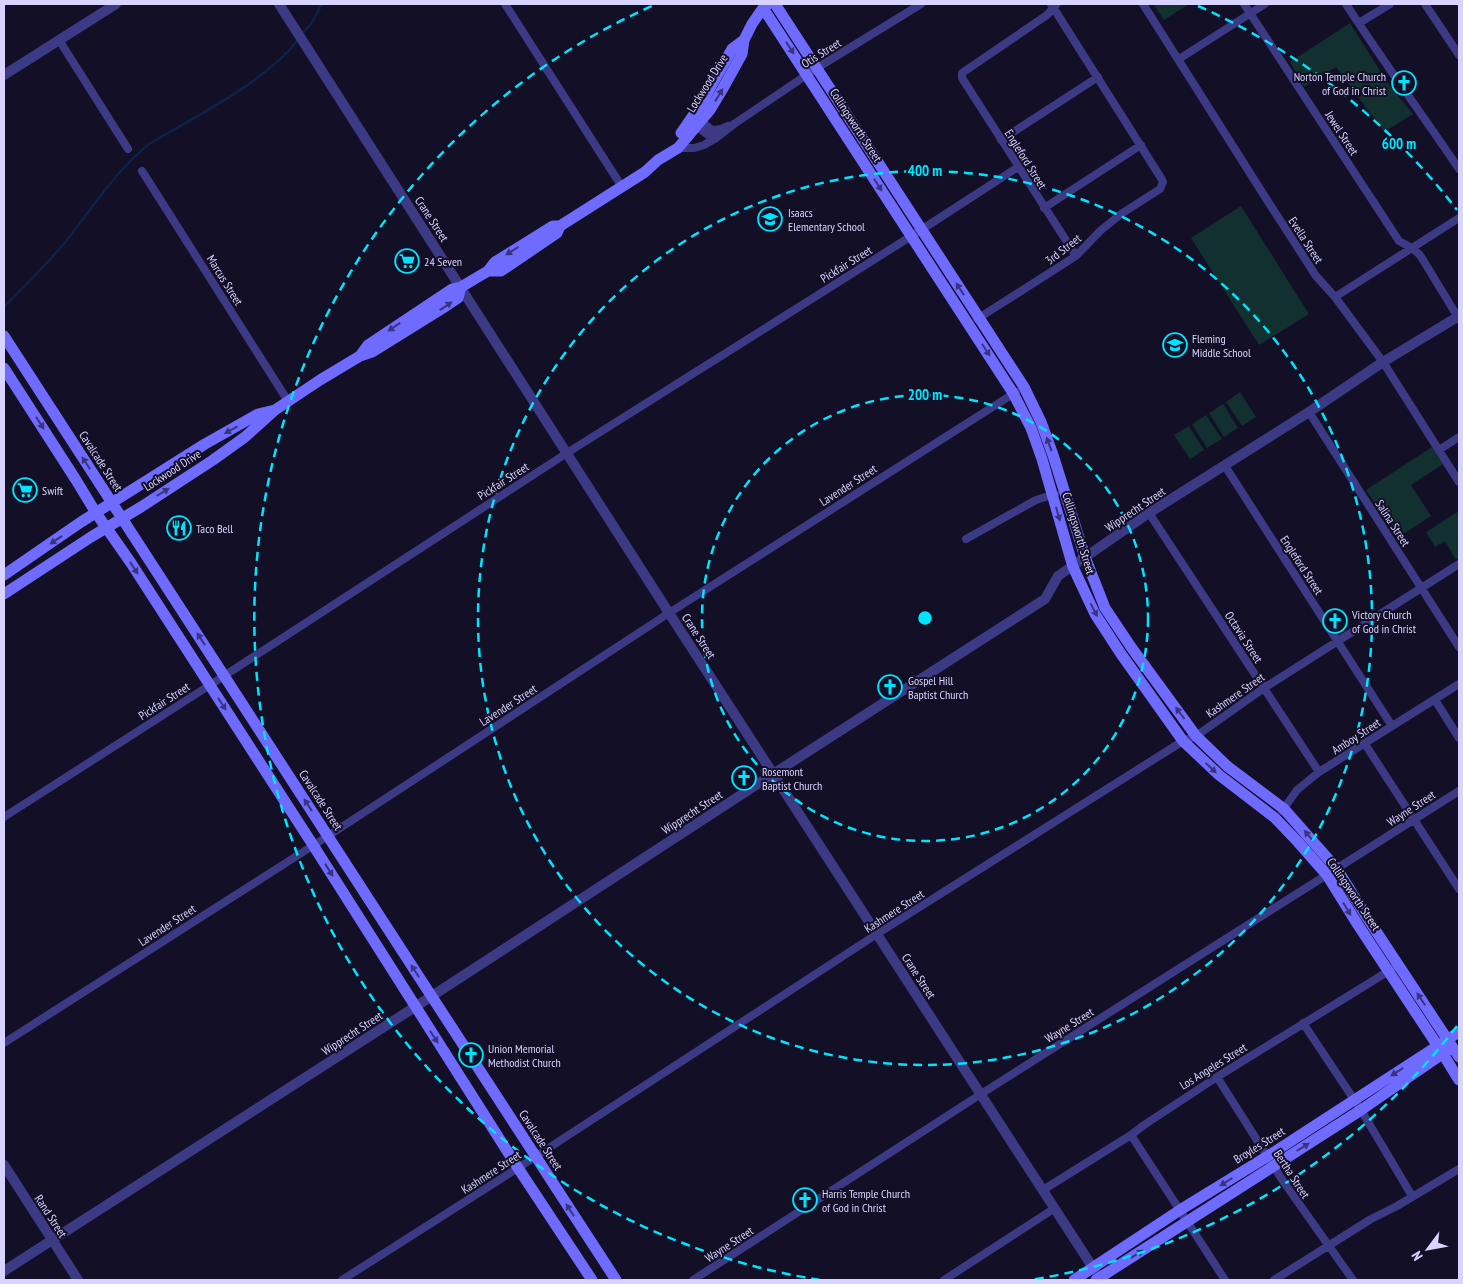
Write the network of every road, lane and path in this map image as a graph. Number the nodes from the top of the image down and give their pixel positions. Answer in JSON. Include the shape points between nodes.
{"nodes":[{"id":1,"x":116,"y":4,"type":"edge"},
{"id":2,"x":279,"y":4,"type":"edge"},
{"id":3,"x":505,"y":4,"type":"edge"},
{"id":4,"x":921,"y":4,"type":"edge"},
{"id":5,"x":1144,"y":4,"type":"edge"},
{"id":6,"x":1244,"y":4,"type":"edge"},
{"id":7,"x":1265,"y":4,"type":"edge"},
{"id":8,"x":1346,"y":4,"type":"edge"},
{"id":9,"x":1390,"y":4,"type":"edge"},
{"id":10,"x":1425,"y":4,"type":"edge"},
{"id":11,"x":766,"y":5,"type":"edge"},
{"id":12,"x":1054,"y":5,"type":"edge"},
{"id":13,"x":1250,"y":13,"type":"junction"},
{"id":14,"x":1359,"y":24,"type":"junction"},
{"id":15,"x":59,"y":40,"type":"junction"},
{"id":16,"x":1459,"y":55,"type":"edge"},
{"id":17,"x":1179,"y":59,"type":"junction"},
{"id":18,"x":812,"y":72,"type":"junction"},
{"id":19,"x":4,"y":74,"type":"edge"},
{"id":20,"x":1098,"y":77,"type":"junction"},
{"id":21,"x":696,"y":120,"type":"junction"},
{"id":22,"x":734,"y":124,"type":"junction"},
{"id":23,"x":716,"y":138,"type":"junction"},
{"id":24,"x":1001,"y":140,"type":"junction"},
{"id":25,"x":1141,"y":145,"type":"junction"},
{"id":26,"x":678,"y":148,"type":"junction"},
{"id":27,"x":128,"y":149,"type":"dead end"},
{"id":28,"x":664,"y":156,"type":"junction"},
{"id":29,"x":1018,"y":167,"type":"junction"},
{"id":30,"x":1459,"y":169,"type":"edge"},
{"id":31,"x":142,"y":171,"type":"dead end"},
{"id":32,"x":622,"y":187,"type":"junction"},
{"id":33,"x":1044,"y":208,"type":"junction"},
{"id":34,"x":1459,"y":218,"type":"edge"},
{"id":35,"x":916,"y":233,"type":"junction"},
{"id":36,"x":1412,"y":248,"type":"junction"},
{"id":37,"x":1076,"y":256,"type":"junction"},
{"id":38,"x":461,"y":287,"type":"junction"},
{"id":39,"x":1335,"y":297,"type":"junction"},
{"id":40,"x":1459,"y":317,"type":"edge"},
{"id":41,"x":974,"y":321,"type":"junction"},
{"id":42,"x":4,"y":336,"type":"edge"},
{"id":43,"x":1383,"y":362,"type":"junction"},
{"id":44,"x":4,"y":368,"type":"edge"},
{"id":45,"x":36,"y":385,"type":"junction"},
{"id":46,"x":1019,"y":390,"type":"junction"},
{"id":47,"x":22,"y":395,"type":"junction"},
{"id":48,"x":288,"y":401,"type":"junction"},
{"id":49,"x":275,"y":410,"type":"junction"},
{"id":50,"x":1309,"y":412,"type":"junction"},
{"id":51,"x":1459,"y":437,"type":"edge"},
{"id":52,"x":205,"y":444,"type":"junction"},
{"id":53,"x":1439,"y":450,"type":"junction"},
{"id":54,"x":567,"y":453,"type":"junction"},
{"id":55,"x":213,"y":460,"type":"junction"},
{"id":56,"x":1225,"y":466,"type":"junction"},
{"id":57,"x":1459,"y":482,"type":"edge"},
{"id":58,"x":1058,"y":493,"type":"junction"},
{"id":59,"x":112,"y":504,"type":"junction"},
{"id":60,"x":96,"y":513,"type":"junction"},
{"id":61,"x":1149,"y":513,"type":"junction"},
{"id":62,"x":122,"y":518,"type":"junction"},
{"id":63,"x":106,"y":528,"type":"junction"},
{"id":64,"x":966,"y":539,"type":"dead end"},
{"id":65,"x":1085,"y":558,"type":"junction"},
{"id":66,"x":1459,"y":564,"type":"edge"},
{"id":67,"x":1073,"y":566,"type":"junction"},
{"id":68,"x":4,"y":575,"type":"edge"},
{"id":69,"x":1422,"y":587,"type":"junction"},
{"id":70,"x":5,"y":591,"type":"edge"},
{"id":71,"x":669,"y":613,"type":"junction"},
{"id":72,"x":1337,"y":642,"type":"junction"},
{"id":73,"x":1459,"y":647,"type":"edge"},
{"id":74,"x":225,"y":675,"type":"junction"},
{"id":75,"x":1459,"y":684,"type":"edge"},
{"id":76,"x":210,"y":685,"type":"junction"},
{"id":77,"x":1264,"y":688,"type":"junction"},
{"id":78,"x":1435,"y":700,"type":"junction"},
{"id":79,"x":1392,"y":726,"type":"junction"},
{"id":80,"x":1196,"y":736,"type":"junction"},
{"id":81,"x":1459,"y":738,"type":"edge"},
{"id":82,"x":1182,"y":741,"type":"junction"},
{"id":83,"x":1366,"y":744,"type":"junction"},
{"id":84,"x":276,"y":756,"type":"junction"},
{"id":85,"x":261,"y":765,"type":"junction"},
{"id":86,"x":1320,"y":772,"type":"junction"},
{"id":87,"x":773,"y":774,"type":"junction"},
{"id":88,"x":1459,"y":791,"type":"edge"},
{"id":89,"x":1284,"y":809,"type":"junction"},
{"id":90,"x":4,"y":817,"type":"edge"},
{"id":91,"x":1275,"y":818,"type":"junction"},
{"id":92,"x":1414,"y":820,"type":"junction"},
{"id":93,"x":328,"y":836,"type":"junction"},
{"id":94,"x":313,"y":846,"type":"junction"},
{"id":95,"x":1332,"y":872,"type":"junction"},
{"id":96,"x":1459,"y":889,"type":"edge"},
{"id":97,"x":380,"y":917,"type":"junction"},
{"id":98,"x":364,"y":926,"type":"junction"},
{"id":99,"x":877,"y":934,"type":"junction"},
{"id":100,"x":1393,"y":968,"type":"junction"},
{"id":101,"x":432,"y":997,"type":"junction"},
{"id":102,"x":415,"y":1007,"type":"junction"},
{"id":103,"x":1303,"y":1022,"type":"junction"},
{"id":104,"x":1459,"y":1032,"type":"edge"},
{"id":105,"x":4,"y":1043,"type":"edge"},
{"id":106,"x":1450,"y":1048,"type":"edge"},
{"id":107,"x":484,"y":1077,"type":"junction"},
{"id":108,"x":1217,"y":1077,"type":"junction"},
{"id":109,"x":1459,"y":1080,"type":"edge"},
{"id":110,"x":467,"y":1088,"type":"junction"},
{"id":111,"x":981,"y":1094,"type":"junction"},
{"id":112,"x":1354,"y":1099,"type":"junction"},
{"id":113,"x":1361,"y":1110,"type":"junction"},
{"id":114,"x":1131,"y":1135,"type":"junction"},
{"id":115,"x":535,"y":1157,"type":"junction"},
{"id":116,"x":1271,"y":1161,"type":"junction"},
{"id":117,"x":4,"y":1165,"type":"edge"},
{"id":118,"x":518,"y":1168,"type":"junction"},
{"id":119,"x":1459,"y":1169,"type":"edge"},
{"id":120,"x":1043,"y":1190,"type":"junction"},
{"id":121,"x":1412,"y":1196,"type":"junction"},
{"id":122,"x":1055,"y":1208,"type":"junction"},
{"id":123,"x":1180,"y":1210,"type":"junction"},
{"id":124,"x":1188,"y":1220,"type":"junction"},
{"id":125,"x":588,"y":1237,"type":"junction"},
{"id":126,"x":52,"y":1240,"type":"junction"},
{"id":127,"x":1328,"y":1246,"type":"junction"},
{"id":128,"x":571,"y":1249,"type":"junction"},
{"id":129,"x":1093,"y":1267,"type":"junction"},
{"id":130,"x":4,"y":1271,"type":"edge"},
{"id":131,"x":1099,"y":1279,"type":"edge"},
{"id":132,"x":78,"y":1280,"type":"edge"},
{"id":133,"x":342,"y":1280,"type":"edge"},
{"id":134,"x":592,"y":1280,"type":"edge"},
{"id":135,"x":616,"y":1280,"type":"edge"},
{"id":136,"x":693,"y":1280,"type":"edge"},
{"id":137,"x":944,"y":1280,"type":"edge"},
{"id":138,"x":1074,"y":1280,"type":"edge"},
{"id":139,"x":1226,"y":1280,"type":"edge"},
{"id":140,"x":1274,"y":1280,"type":"edge"},
{"id":141,"x":1353,"y":1280,"type":"edge"}],
"edges":[{"from":1,"to":15,"type":"street"},
{"from":2,"to":38,"type":"street","name":"Crane Street"},
{"from":3,"to":32,"type":"street"},
{"from":4,"to":18,"type":"street","name":"Otis Street"},
{"from":5,"to":17,"type":"street","name":"Evella Street"},
{"from":6,"to":13,"type":"street","name":"Jewel Street"},
{"from":7,"to":13,"type":"street"},
{"from":8,"to":14,"type":"street"},
{"from":9,"to":14,"type":"street"},
{"from":10,"to":16,"type":"street"},
{"from":11,"to":18,"type":"main road","name":"Collingsworth Street"},
{"from":11,"to":21,"type":"main road","name":"Lockwood Drive","via":[[744,40],[732,49]]},
{"from":12,"to":20,"type":"street"},
{"from":12,"to":24,"type":"street","name":"Engleford Street","via":[[1047,15],[962,72],[962,78]]},
{"from":13,"to":17,"type":"street"},
{"from":13,"to":36,"type":"street","name":"Jewel Street","via":[[1399,241]]},
{"from":14,"to":30,"type":"street"},
{"from":15,"to":19,"type":"street"},
{"from":15,"to":27,"type":"street"},
{"from":17,"to":39,"type":"street","name":"Evella Street","via":[[1266,200],[1316,276]]},
{"from":18,"to":22,"type":"street","name":"Otis Street"},
{"from":18,"to":35,"type":"main road","name":"Collingsworth Street"},
{"from":20,"to":24,"type":"street"},
{"from":20,"to":25,"type":"street"},
{"from":21,"to":22,"type":"street","name":"Otis Street","via":[[712,130]]},
{"from":21,"to":23,"type":"street","via":[[708,135]]},
{"from":21,"to":26,"type":"main road","name":"Lockwood Drive"},
{"from":21,"to":28,"type":"main road","name":"Lockwood Drive"},
{"from":22,"to":23,"type":"street","name":"Otis Street"},
{"from":23,"to":26,"type":"street","name":"Otis Street","via":[[694,148]]},
{"from":24,"to":29,"type":"street","name":"Engleford Street"},
{"from":25,"to":33,"type":"street"},
{"from":25,"to":37,"type":"street","name":"3rd Street","via":[[1163,182],[1160,188],[1121,214]]},
{"from":26,"to":28,"type":"main road","name":"Lockwood Drive"},
{"from":28,"to":32,"type":"main road","name":"Lockwood Drive"},
{"from":29,"to":33,"type":"street","name":"Engleford Street"},
{"from":29,"to":35,"type":"street","name":"Pickfair Street"},
{"from":31,"to":48,"type":"street","name":"Marcus Street"},
{"from":32,"to":38,"type":"main road","name":"Lockwood Drive","via":[[560,226],[557,233],[500,271],[488,271]]},
{"from":33,"to":37,"type":"street","name":"Engleford Street"},
{"from":34,"to":36,"type":"street"},
{"from":35,"to":41,"type":"main road","name":"Collingsworth Street"},
{"from":35,"to":54,"type":"street","name":"Pickfair Street"},
{"from":36,"to":39,"type":"street"},
{"from":36,"to":40,"type":"street","name":"Jewel Street","via":[[1420,255]]},
{"from":37,"to":41,"type":"street","name":"3rd Street"},
{"from":38,"to":48,"type":"main road","name":"Lockwood Drive","via":[[452,288],[368,344],[360,356]]},
{"from":38,"to":54,"type":"street","name":"Crane Street"},
{"from":39,"to":43,"type":"street","name":"Evella Street"},
{"from":40,"to":43,"type":"street","name":"Wipprecht Street"},
{"from":41,"to":46,"type":"main road","name":"Collingsworth Street"},
{"from":42,"to":45,"type":"main road","name":"Cavalcade Street"},
{"from":43,"to":50,"type":"street","name":"Wipprecht Street"},
{"from":43,"to":53,"type":"street","name":"Evella Street"},
{"from":44,"to":47,"type":"main road"},
{"from":45,"to":47,"type":"main road"},
{"from":59,"to":45,"type":"main road","name":"Cavalcade Street","one_way":true},
{"from":46,"to":58,"type":"main road","name":"Collingsworth Street","via":[[1042,458]]},
{"from":46,"to":71,"type":"street","name":"Lavender Street"},
{"from":47,"to":60,"type":"main road","one_way":true},
{"from":48,"to":49,"type":"main road","name":"Lockwood Drive"},
{"from":49,"to":52,"type":"main road","name":"Lockwood Drive","one_way":true,"via":[[258,414]]},
{"from":49,"to":55,"type":"main road","name":"Lockwood Drive","via":[[246,437]]},
{"from":50,"to":56,"type":"street","name":"Wipprecht Street"},
{"from":50,"to":69,"type":"street","name":"Salina Street"},
{"from":51,"to":53,"type":"street"},
{"from":52,"to":55,"type":"main road"},
{"from":52,"to":59,"type":"main road","name":"Lockwood Drive"},
{"from":53,"to":57,"type":"street","name":"Evella Street"},
{"from":54,"to":71,"type":"street","name":"Crane Street"},
{"from":54,"to":74,"type":"street","name":"Pickfair Street"},
{"from":62,"to":55,"type":"main road","name":"Lockwood Drive","one_way":true},
{"from":56,"to":61,"type":"street","name":"Wipprecht Street"},
{"from":56,"to":72,"type":"street","name":"Engleford Street"},
{"from":58,"to":64,"type":"street","via":[[1036,500]]},
{"from":58,"to":65,"type":"main road","name":"Collingsworth Street"},
{"from":58,"to":67,"type":"main road","name":"Collingsworth Street","one_way":true},
{"from":59,"to":60,"type":"main road","name":"Lockwood Drive"},
{"from":59,"to":62,"type":"main road","name":"Cavalcade Street"},
{"from":60,"to":63,"type":"main road"},
{"from":60,"to":68,"type":"main road","name":"Lockwood Drive","one_way":true},
{"from":61,"to":65,"type":"street","name":"Wipprecht Street"},
{"from":61,"to":77,"type":"street","name":"Octavia Street"},
{"from":62,"to":63,"type":"main road","name":"Lockwood Drive"},
{"from":74,"to":62,"type":"main road","name":"Cavalcade Street","one_way":true},
{"from":63,"to":70,"type":"main road","name":"Lockwood Drive"},
{"from":63,"to":76,"type":"main road","one_way":true},
{"from":65,"to":67,"type":"street","name":"Wipprecht Street"},
{"from":80,"to":65,"type":"main road","name":"Collingsworth Street","one_way":true,"via":[[1105,608]]},
{"from":66,"to":69,"type":"street","name":"Kashmere Street"},
{"from":67,"to":82,"type":"main road","name":"Collingsworth Street","one_way":true,"via":[[1095,614]]},
{"from":67,"to":87,"type":"street","name":"Wipprecht Street","via":[[1058,576],[1044,600]]},
{"from":69,"to":72,"type":"street","name":"Kashmere Street"},
{"from":69,"to":73,"type":"street","name":"Salina Street"},
{"from":71,"to":87,"type":"street","name":"Crane Street"},
{"from":71,"to":93,"type":"street","name":"Lavender Street"},
{"from":72,"to":77,"type":"street","name":"Kashmere Street"},
{"from":72,"to":79,"type":"street","name":"Engleford Street"},
{"from":74,"to":76,"type":"street","name":"Pickfair Street"},
{"from":74,"to":84,"type":"main road","name":"Cavalcade Street"},
{"from":75,"to":78,"type":"street","name":"Amboy Street"},
{"from":76,"to":85,"type":"main road","one_way":true},
{"from":76,"to":90,"type":"street","name":"Pickfair Street"},
{"from":77,"to":80,"type":"street","name":"Kashmere Street"},
{"from":77,"to":86,"type":"street","name":"Octavia Street"},
{"from":78,"to":79,"type":"street","name":"Amboy Street"},
{"from":78,"to":81,"type":"street"},
{"from":79,"to":83,"type":"street","name":"Amboy Street"},
{"from":80,"to":82,"type":"street","name":"Kashmere Street"},
{"from":80,"to":89,"type":"main road","name":"Collingsworth Street","via":[[1227,766]]},
{"from":82,"to":91,"type":"main road","name":"Collingsworth Street","one_way":true,"via":[[1219,775]]},
{"from":82,"to":99,"type":"street","name":"Kashmere Street"},
{"from":83,"to":86,"type":"street","name":"Amboy Street"},
{"from":83,"to":92,"type":"street"},
{"from":84,"to":85,"type":"main road"},
{"from":93,"to":84,"type":"main road","name":"Cavalcade Street","one_way":true},
{"from":85,"to":94,"type":"main road"},
{"from":86,"to":89,"type":"street","name":"Amboy Street","via":[[1297,790]]},
{"from":87,"to":99,"type":"street","name":"Crane Street"},
{"from":87,"to":101,"type":"street","name":"Wipprecht Street"},
{"from":88,"to":92,"type":"street","name":"Wayne Street"},
{"from":89,"to":91,"type":"street","name":"Amboy Street"},
{"from":95,"to":89,"type":"main road","name":"Collingsworth Street","one_way":true},
{"from":91,"to":95,"type":"main road","name":"Collingsworth Street"},
{"from":92,"to":95,"type":"street","name":"Wayne Street"},
{"from":92,"to":96,"type":"street"},
{"from":93,"to":94,"type":"street","name":"Lavender Street"},
{"from":93,"to":97,"type":"main road","name":"Cavalcade Street"},
{"from":94,"to":98,"type":"main road","one_way":true},
{"from":94,"to":105,"type":"street","name":"Lavender Street"},
{"from":95,"to":100,"type":"main road","name":"Collingsworth Street","via":[[1368,919]]},
{"from":95,"to":111,"type":"street","name":"Wayne Street"},
{"from":97,"to":98,"type":"main road"},
{"from":101,"to":97,"type":"main road","name":"Cavalcade Street","one_way":true},
{"from":98,"to":102,"type":"main road"},
{"from":99,"to":111,"type":"street","name":"Crane Street"},
{"from":99,"to":115,"type":"street","name":"Kashmere Street"},
{"from":100,"to":103,"type":"street","name":"Los Angeles Street"},
{"from":100,"to":106,"type":"main road","name":"Collingsworth Street"},
{"from":101,"to":102,"type":"street","name":"Wipprecht Street"},
{"from":101,"to":107,"type":"main road","name":"Cavalcade Street"},
{"from":102,"to":110,"type":"main road","one_way":true},
{"from":102,"to":126,"type":"street","name":"Wipprecht Street"},
{"from":103,"to":108,"type":"street","name":"Los Angeles Street"},
{"from":103,"to":112,"type":"street"},
{"from":104,"to":106,"type":"main road","name":"Broyles Street"},
{"from":106,"to":109,"type":"main road","name":"Collingsworth Street"},
{"from":106,"to":112,"type":"main road","name":"Broyles Street","one_way":true},
{"from":106,"to":113,"type":"main road","name":"Broyles Street"},
{"from":107,"to":110,"type":"main road"},
{"from":107,"to":115,"type":"main road","name":"Cavalcade Street"},
{"from":108,"to":114,"type":"street","name":"Los Angeles Street"},
{"from":108,"to":116,"type":"street","name":"Bertha Street"},
{"from":110,"to":118,"type":"main road"},
{"from":111,"to":120,"type":"street","name":"Crane Street"},
{"from":111,"to":136,"type":"street","name":"Wayne Street"},
{"from":112,"to":113,"type":"street"},
{"from":112,"to":116,"type":"main road","name":"Broyles Street"},
{"from":116,"to":113,"type":"main road","name":"Broyles Street","one_way":true},
{"from":113,"to":121,"type":"street"},
{"from":114,"to":120,"type":"street","name":"Los Angeles Street"},
{"from":114,"to":123,"type":"street"},
{"from":115,"to":118,"type":"street","name":"Kashmere Street"},
{"from":125,"to":115,"type":"main road","name":"Cavalcade Street","one_way":true},
{"from":116,"to":123,"type":"main road","name":"Broyles Street","one_way":true},
{"from":116,"to":124,"type":"main road","name":"Broyles Street"},
{"from":116,"to":127,"type":"street","name":"Bertha Street"},
{"from":117,"to":126,"type":"street","name":"Rand Street"},
{"from":118,"to":128,"type":"main road"},
{"from":118,"to":133,"type":"street","name":"Kashmere Street"},
{"from":119,"to":121,"type":"street"},
{"from":120,"to":122,"type":"street","name":"Crane Street"},
{"from":121,"to":127,"type":"street"},
{"from":122,"to":129,"type":"street","name":"Crane Street"},
{"from":122,"to":137,"type":"street"},
{"from":123,"to":124,"type":"street"},
{"from":123,"to":129,"type":"main road","name":"Broyles Street"},
{"from":131,"to":124,"type":"main road","name":"Broyles Street","one_way":true},
{"from":124,"to":139,"type":"street"},
{"from":125,"to":128,"type":"main road"},
{"from":125,"to":135,"type":"main road","name":"Cavalcade Street"},
{"from":126,"to":130,"type":"street","name":"Wipprecht Street"},
{"from":126,"to":132,"type":"street","name":"Rand Street"},
{"from":127,"to":140,"type":"street"},
{"from":127,"to":141,"type":"street","name":"Bertha Street"},
{"from":128,"to":134,"type":"main road"},
{"from":129,"to":131,"type":"street","name":"Crane Street"},
{"from":129,"to":138,"type":"main road","name":"Broyles Street"}]}
